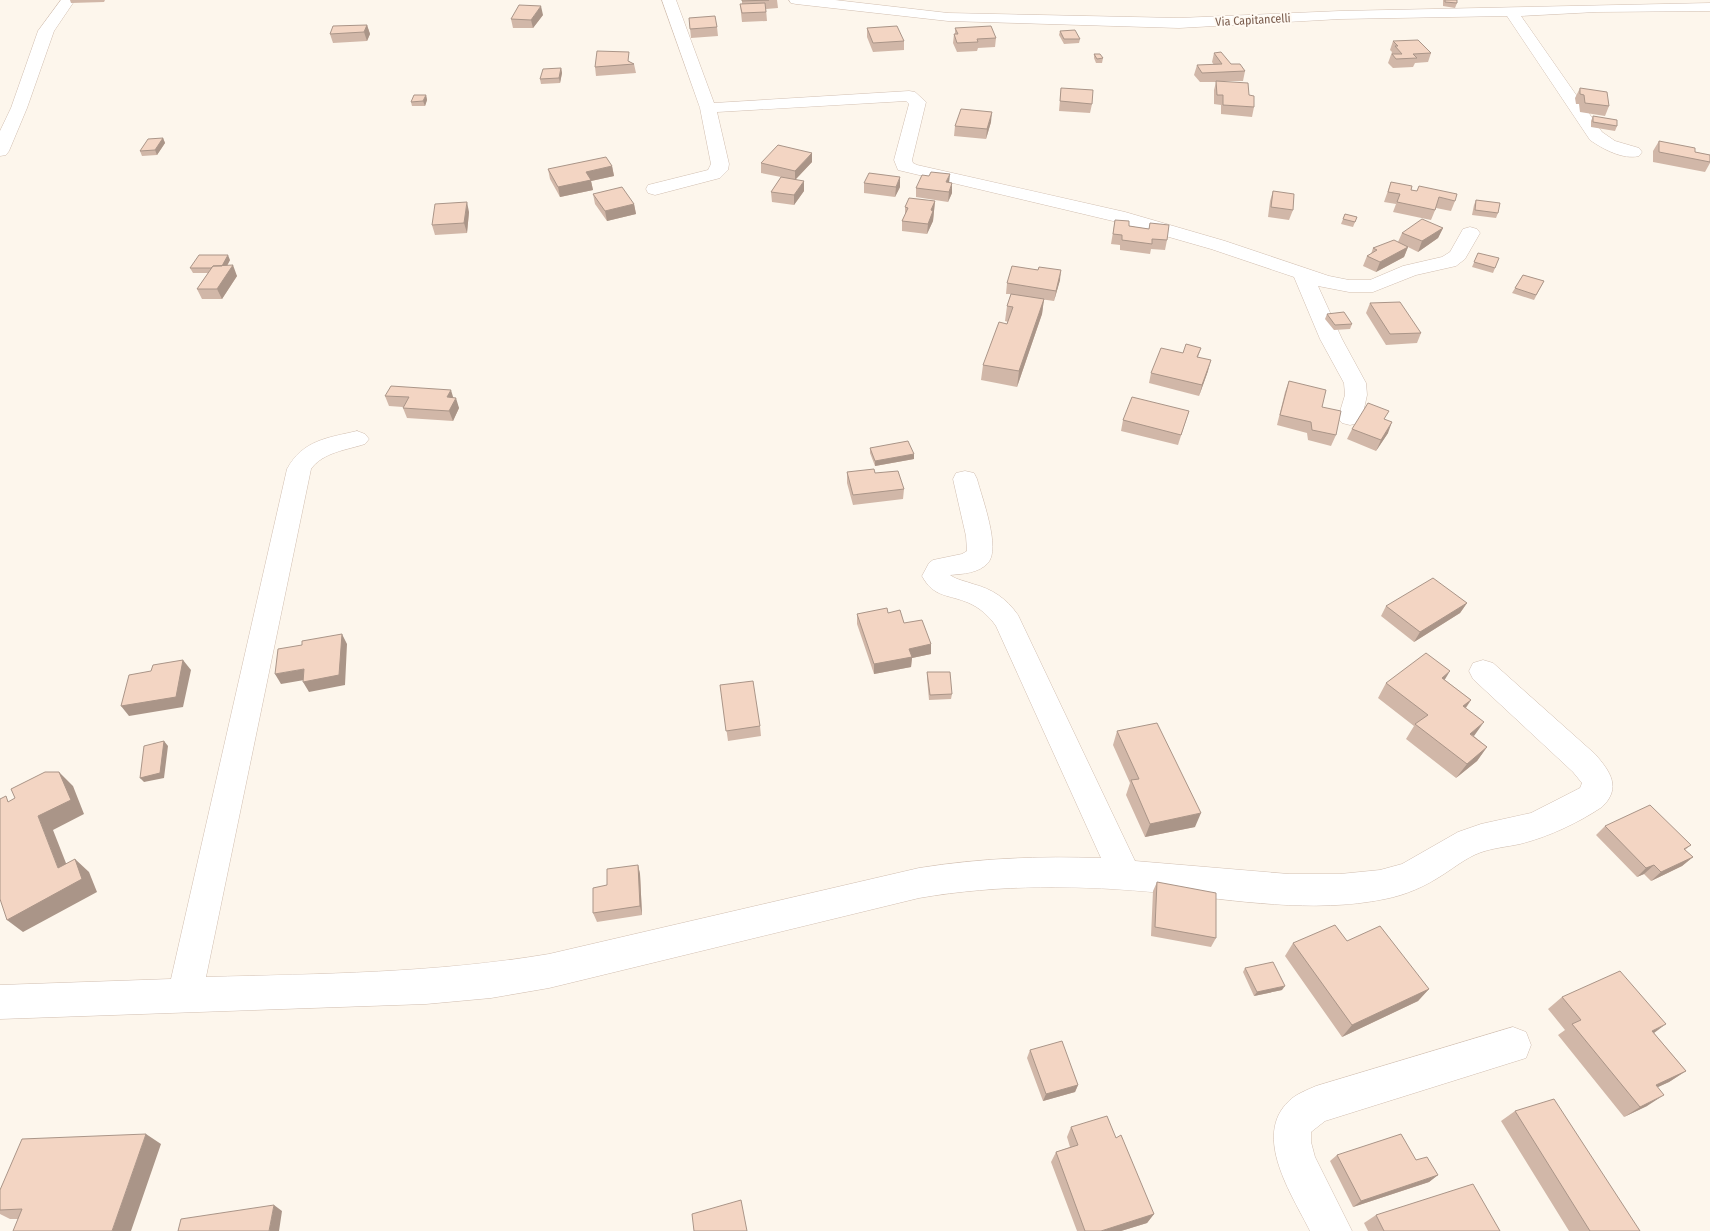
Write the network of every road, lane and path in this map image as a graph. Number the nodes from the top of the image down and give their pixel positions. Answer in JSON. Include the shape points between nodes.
{"nodes":[{"id":1,"x":68,"y":0,"type":"edge"},
{"id":2,"x":669,"y":0,"type":"edge"},
{"id":3,"x":796,"y":0,"type":"edge"},
{"id":4,"x":1710,"y":7,"type":"edge"},
{"id":5,"x":1511,"y":12,"type":"junction"},
{"id":6,"x":708,"y":108,"type":"junction"},
{"id":7,"x":0,"y":151,"type":"edge"},
{"id":8,"x":1633,"y":152,"type":"dead end"},
{"id":9,"x":655,"y":189,"type":"dead end"},
{"id":10,"x":1470,"y":233,"type":"dead end"},
{"id":11,"x":1302,"y":273,"type":"junction"},
{"id":12,"x":1350,"y":418,"type":"dead end"},
{"id":13,"x":357,"y":439,"type":"dead end"},
{"id":14,"x":965,"y":479,"type":"dead end"},
{"id":15,"x":1483,"y":671,"type":"dead end"},
{"id":16,"x":1125,"y":874,"type":"junction"},
{"id":17,"x":185,"y":995,"type":"junction"},
{"id":18,"x":0,"y":1002,"type":"edge"},
{"id":19,"x":1513,"y":1045,"type":"dead end"},
{"id":20,"x":1332,"y":1231,"type":"edge"}],
"edges":[{"from":1,"to":7,"type":"street","via":[[46,31],[17,114]]},
{"from":2,"to":6,"type":"street"},
{"from":3,"to":5,"type":"street","name":"Via Capitancelli","via":[[956,17],[1174,22],[1351,14]]},
{"from":4,"to":5,"type":"street","name":"Via Capitancelli"},
{"from":5,"to":8,"type":"street","via":[[1598,138]]},
{"from":6,"to":9,"type":"street","via":[[719,170],[704,178]]},
{"from":6,"to":11,"type":"street","via":[[909,96],[918,102],[903,160],[904,166],[910,169],[1110,214]]},
{"from":10,"to":11,"type":"street","via":[[1452,260],[1410,270],[1373,286],[1349,286]]},
{"from":11,"to":12,"type":"street","via":[[1331,339],[1355,383],[1356,395]]},
{"from":13,"to":17,"type":"street","via":[[321,449],[309,456],[299,469]]},
{"from":14,"to":16,"type":"street","via":[[980,552],[969,563],[942,568],[935,576],[946,586],[986,600],[1008,622]]},
{"from":15,"to":16,"type":"street","via":[[1596,776],[1599,787],[1592,797],[1543,823],[1480,838],[1459,846],[1411,876],[1374,886],[1261,889]]},
{"from":16,"to":17,"type":"street","via":[[992,873],[938,879],[568,967],[491,981],[426,987]]},
{"from":17,"to":18,"type":"street"},
{"from":19,"to":20,"type":"street","via":[[1316,1105],[1302,1114],[1293,1127],[1291,1137],[1294,1156]]}]}
